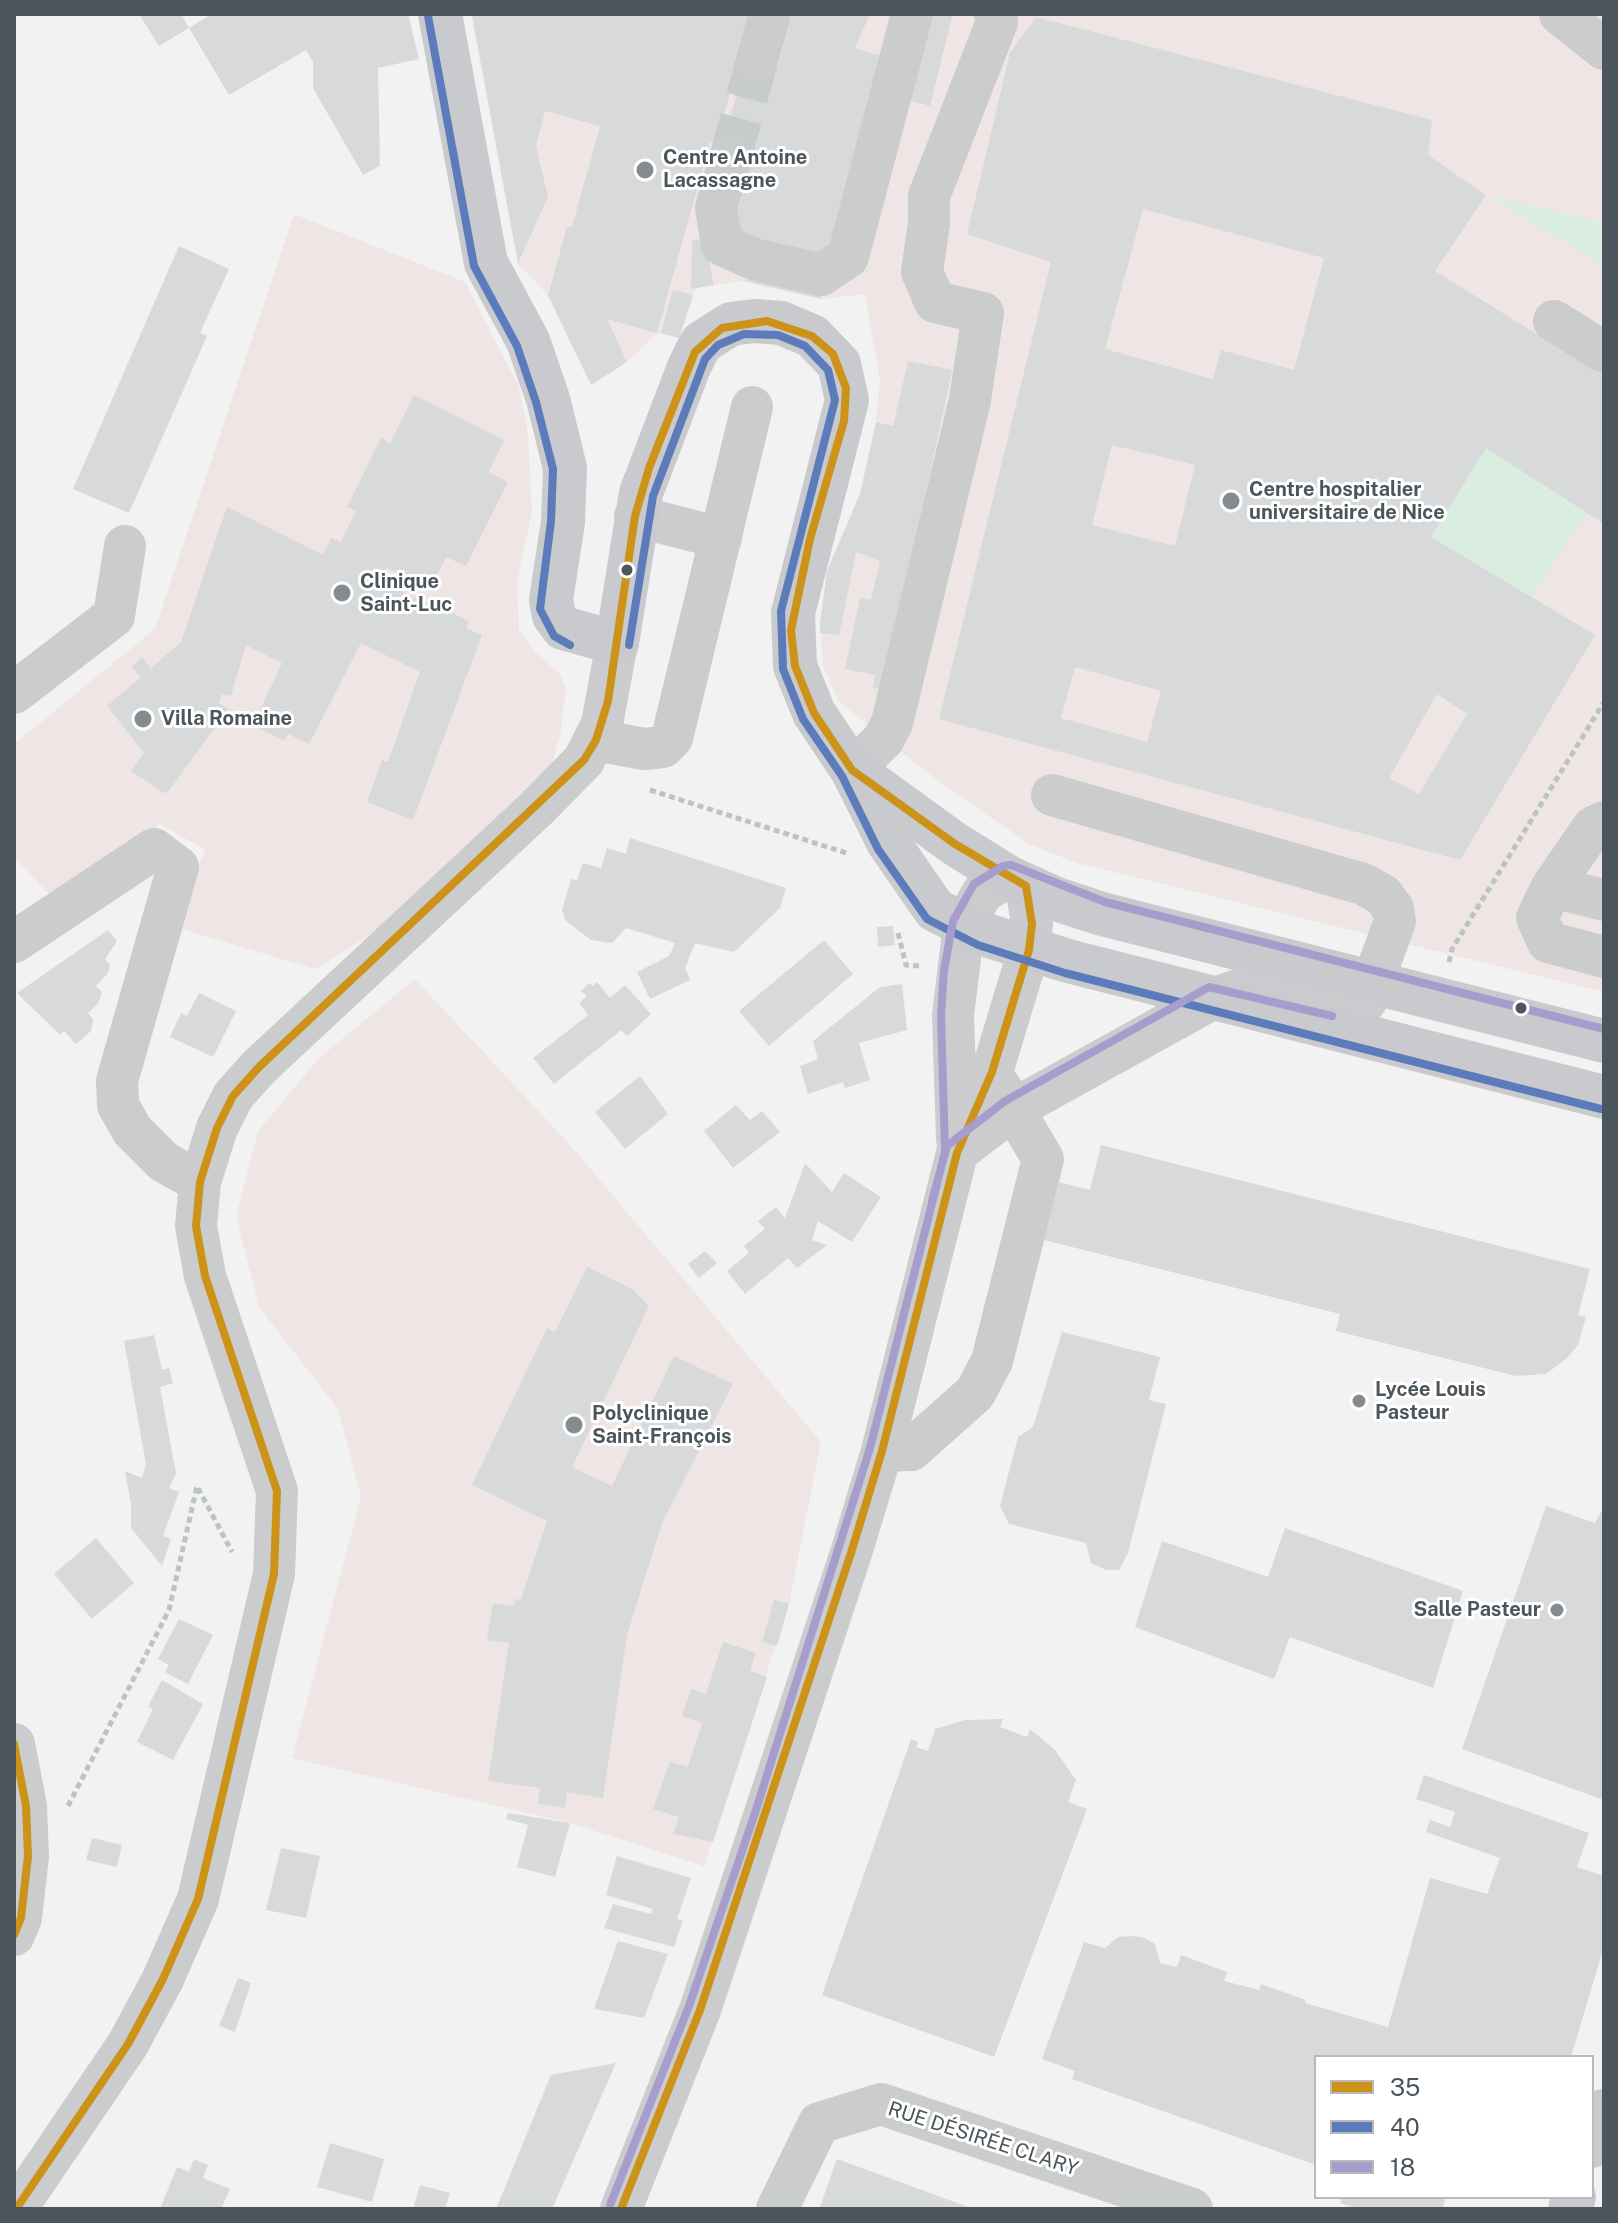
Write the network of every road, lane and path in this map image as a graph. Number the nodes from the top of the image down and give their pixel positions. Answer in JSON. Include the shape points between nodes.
{"nodes":[{"id":1,"x":440,"y":14,"type":"edge"},
{"id":2,"x":770,"y":14,"type":"edge"},
{"id":3,"x":912,"y":14,"type":"edge"},
{"id":4,"x":995,"y":14,"type":"edge"},
{"id":5,"x":1560,"y":14,"type":"edge"},
{"id":6,"x":1604,"y":49,"type":"edge"},
{"id":7,"x":757,"y":61,"type":"tunnel mouth"},
{"id":8,"x":730,"y":159,"type":"tunnel mouth"},
{"id":9,"x":1554,"y":321,"type":"dead end"},
{"id":10,"x":1604,"y":352,"type":"edge"},
{"id":11,"x":752,"y":407,"type":"dead end"},
{"id":12,"x":635,"y":516,"type":"junction"},
{"id":13,"x":721,"y":538,"type":"junction"},
{"id":14,"x":125,"y":546,"type":"dead end"},
{"id":15,"x":617,"y":643,"type":"junction"},
{"id":16,"x":14,"y":693,"type":"edge"},
{"id":17,"x":1604,"y":702,"type":"edge"},
{"id":18,"x":596,"y":740,"type":"junction"},
{"id":19,"x":852,"y":770,"type":"junction"},
{"id":20,"x":646,"y":789,"type":"dead end"},
{"id":21,"x":1052,"y":795,"type":"dead end"},
{"id":22,"x":1604,"y":822,"type":"edge"},
{"id":23,"x":848,"y":854,"type":"dead end"},
{"id":24,"x":1017,"y":882,"type":"junction"},
{"id":25,"x":1552,"y":887,"type":"junction"},
{"id":26,"x":1604,"y":900,"type":"edge"},
{"id":27,"x":964,"y":925,"type":"junction"},
{"id":28,"x":14,"y":942,"type":"edge"},
{"id":29,"x":1029,"y":950,"type":"junction"},
{"id":30,"x":1604,"y":957,"type":"edge"},
{"id":31,"x":1374,"y":983,"type":"junction"},
{"id":32,"x":1214,"y":998,"type":"junction"},
{"id":33,"x":1440,"y":1000,"type":"junction"},
{"id":34,"x":1604,"y":1041,"type":"edge"},
{"id":35,"x":992,"y":1072,"type":"junction"},
{"id":36,"x":1604,"y":1097,"type":"edge"},
{"id":37,"x":1012,"y":1110,"type":"junction"},
{"id":38,"x":957,"y":1153,"type":"junction"},
{"id":39,"x":200,"y":1182,"type":"junction"},
{"id":40,"x":882,"y":1451,"type":"junction"},
{"id":41,"x":237,"y":1545,"type":"dead end"},
{"id":42,"x":14,"y":1744,"type":"edge"},
{"id":43,"x":64,"y":1819,"type":"dead end"},
{"id":44,"x":14,"y":1935,"type":"edge"},
{"id":45,"x":1604,"y":2111,"type":"edge"},
{"id":46,"x":1594,"y":2140,"type":"edge"},
{"id":47,"x":16,"y":2209,"type":"edge"},
{"id":48,"x":621,"y":2209,"type":"edge"},
{"id":49,"x":777,"y":2209,"type":"edge"},
{"id":50,"x":1192,"y":2209,"type":"edge"}],
"edges":[{"from":1,"to":15,"type":"main road","via":[[486,263],[528,341],[565,468],[552,608],[569,632]]},
{"from":2,"to":7,"type":"street"},
{"from":3,"to":8,"type":"street","via":[[848,257],[821,275],[754,259],[722,245],[716,208]]},
{"from":4,"to":19,"type":"street","via":[[997,22],[929,196],[922,272],[935,302],[983,313],[970,400],[892,723],[883,740]]},
{"from":5,"to":6,"type":"street"},
{"from":9,"to":10,"type":"street"},
{"from":11,"to":13,"type":"street"},
{"from":12,"to":13,"type":"street"},
{"from":12,"to":15,"type":"main road"},
{"from":12,"to":19,"type":"main road","via":[[695,352],[711,335],[731,324],[781,323],[812,336],[833,354],[846,388],[844,421],[801,575],[792,647],[800,685]]},
{"from":13,"to":18,"type":"street","via":[[672,738],[663,747],[644,749]]},
{"from":14,"to":16,"type":"street","via":[[114,616]]},
{"from":15,"to":18,"type":"street"},
{"from":17,"to":33,"type":"path","via":[[1452,949]]},
{"from":18,"to":39,"type":"street","via":[[584,760],[537,808],[233,1096]]},
{"from":19,"to":24,"type":"main road"},
{"from":19,"to":27,"type":"main road","via":[[923,897]]},
{"from":20,"to":23,"type":"path"},
{"from":21,"to":31,"type":"street","via":[[1363,884],[1383,895],[1395,921]]},
{"from":22,"to":25,"type":"street","via":[[1593,827]]},
{"from":24,"to":27,"type":"street","via":[[983,892]]},
{"from":24,"to":29,"type":"street","via":[[1032,924]]},
{"from":24,"to":31,"type":"main road","via":[[1102,914]]},
{"from":25,"to":26,"type":"street"},
{"from":25,"to":30,"type":"street","via":[[1537,918],[1548,942]]},
{"from":27,"to":29,"type":"main road"},
{"from":27,"to":38,"type":"street","via":[[953,1015]]},
{"from":28,"to":39,"type":"street","via":[[154,849],[178,867],[117,1081],[118,1105],[132,1130],[164,1162]]},
{"from":29,"to":32,"type":"main road"},
{"from":29,"to":35,"type":"street"},
{"from":31,"to":32,"type":"street","via":[[1366,1001],[1354,1006],[1278,986],[1252,985]]},
{"from":31,"to":33,"type":"main road"},
{"from":32,"to":36,"type":"main road"},
{"from":32,"to":37,"type":"street"},
{"from":33,"to":34,"type":"main road"},
{"from":35,"to":37,"type":"street"},
{"from":35,"to":38,"type":"street"},
{"from":37,"to":38,"type":"street"},
{"from":37,"to":40,"type":"street","via":[[1043,1159],[992,1361],[975,1393],[911,1450]]},
{"from":38,"to":40,"type":"street"},
{"from":39,"to":47,"type":"street","via":[[196,1226],[205,1276],[277,1491],[274,1574],[198,1899],[128,2044]]},
{"from":40,"to":48,"type":"street","via":[[700,2010]]},
{"from":41,"to":43,"type":"path","via":[[236,1559],[197,1486],[169,1610]]},
{"from":42,"to":44,"type":"street","via":[[26,1806],[28,1856]]},
{"from":45,"to":46,"type":"main road"},
{"from":49,"to":50,"type":"street","name":"RUE DÉSIRÉE CLARY","via":[[819,2123],[881,2104]]}]}
